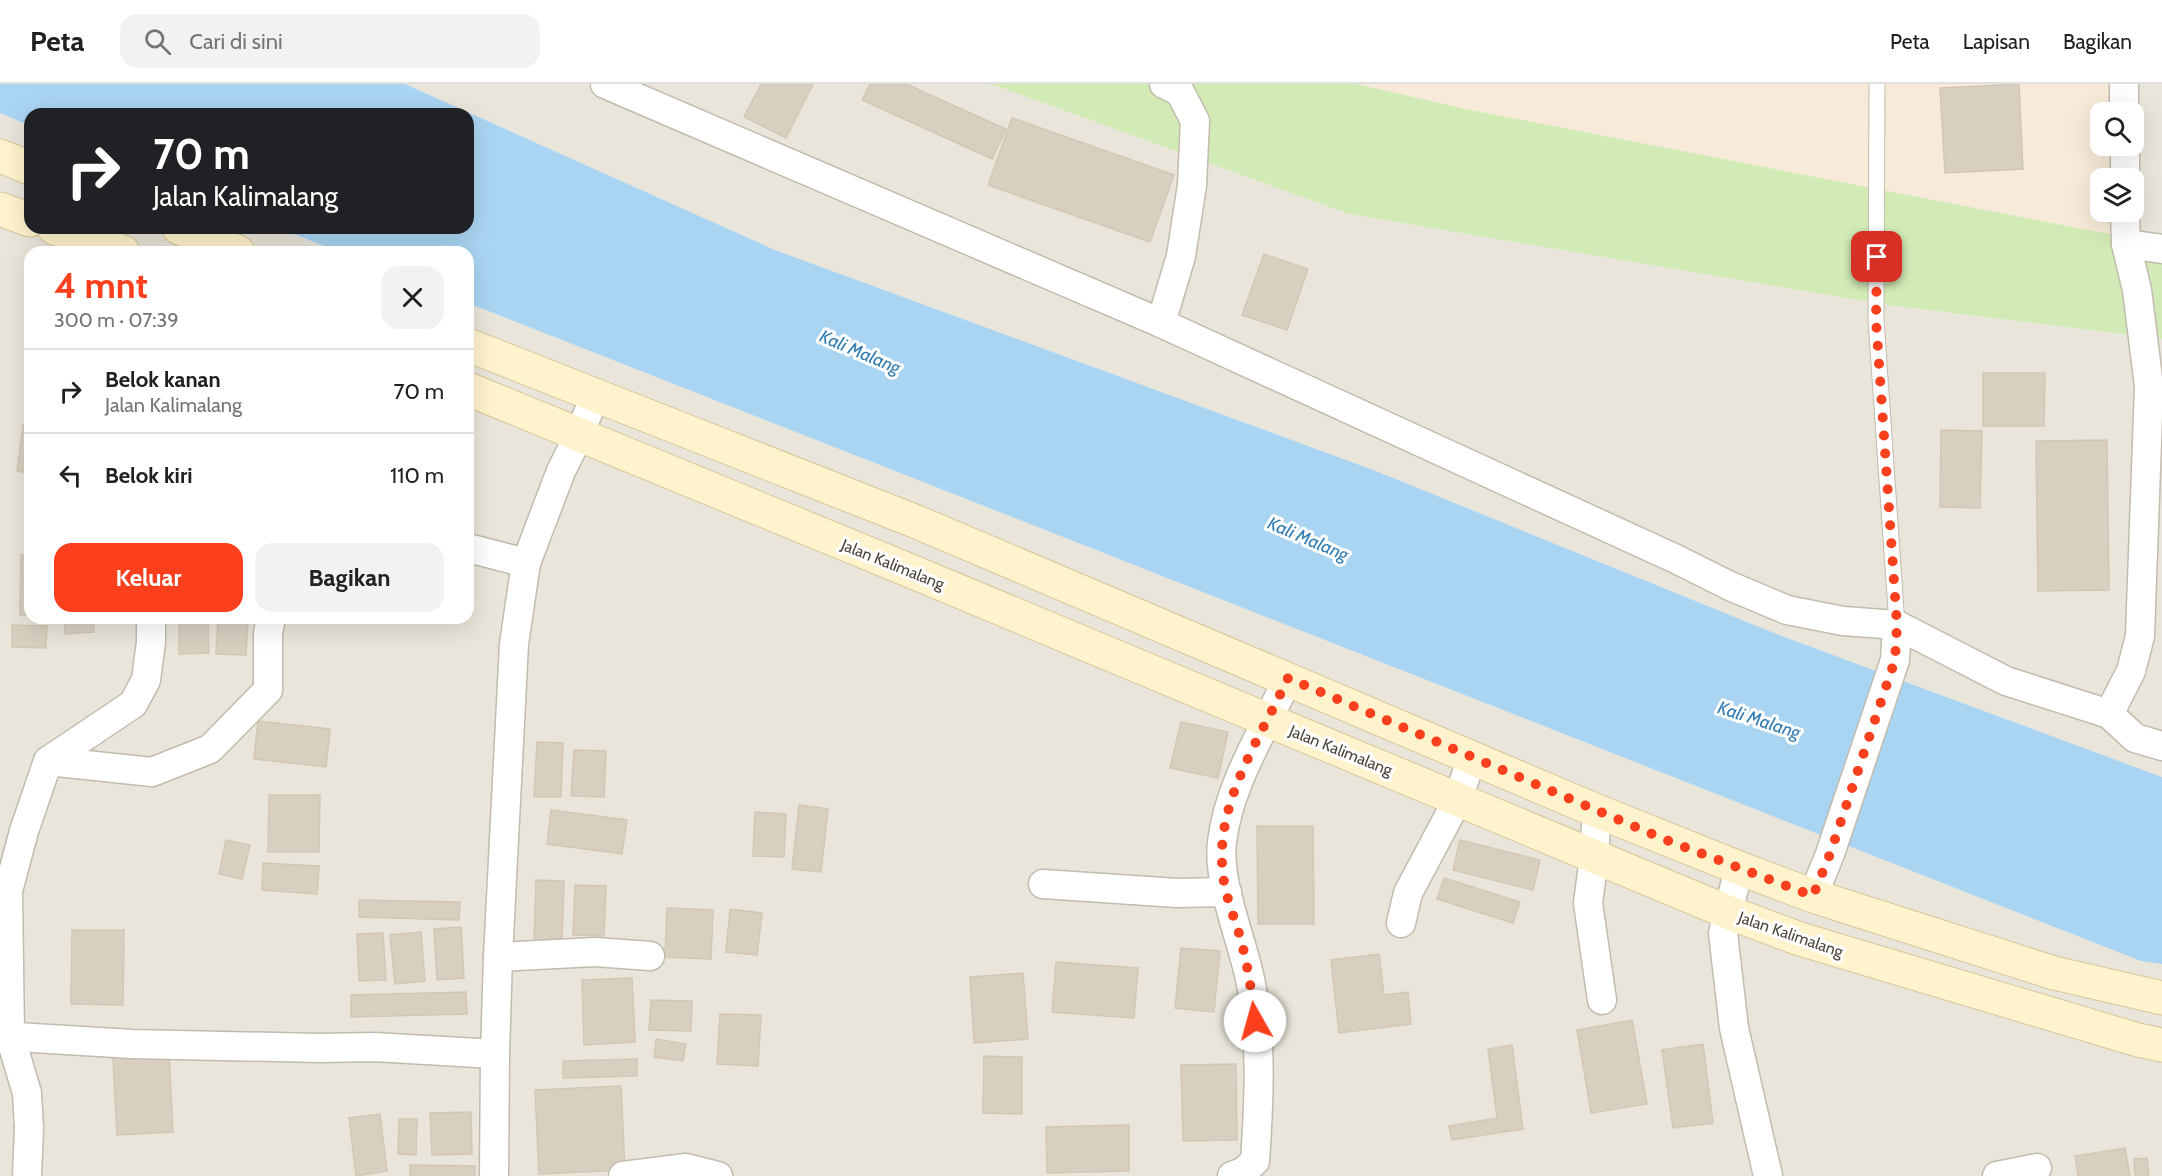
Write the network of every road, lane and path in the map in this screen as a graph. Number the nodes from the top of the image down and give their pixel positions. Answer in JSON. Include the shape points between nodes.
{"nodes":[{"id":1,"x":605,"y":84,"type":"edge"},
{"id":2,"x":1164,"y":84,"type":"edge"},
{"id":3,"x":1877,"y":84,"type":"edge"},
{"id":4,"x":2124,"y":84,"type":"edge"},
{"id":5,"x":2124,"y":102,"type":"edge"},
{"id":6,"x":0,"y":156,"type":"edge"},
{"id":7,"x":24,"y":166,"type":"edge"},
{"id":8,"x":0,"y":209,"type":"edge"},
{"id":9,"x":24,"y":218,"type":"edge"},
{"id":10,"x":2125,"y":222,"type":"edge"},
{"id":11,"x":71,"y":234,"type":"edge"},
{"id":12,"x":188,"y":238,"type":"edge"},
{"id":13,"x":2126,"y":244,"type":"junction"},
{"id":14,"x":106,"y":246,"type":"edge"},
{"id":15,"x":217,"y":246,"type":"edge"},
{"id":16,"x":2162,"y":249,"type":"edge"},
{"id":17,"x":1161,"y":323,"type":"junction"},
{"id":18,"x":474,"y":347,"type":"edge"},
{"id":19,"x":474,"y":391,"type":"edge"},
{"id":20,"x":595,"y":396,"type":"junction"},
{"id":21,"x":579,"y":435,"type":"junction"},
{"id":22,"x":917,"y":522,"type":"junction"},
{"id":23,"x":474,"y":550,"type":"edge"},
{"id":24,"x":526,"y":563,"type":"junction"},
{"id":25,"x":901,"y":567,"type":"junction"},
{"id":26,"x":151,"y":624,"type":"edge"},
{"id":27,"x":270,"y":624,"type":"edge"},
{"id":28,"x":1897,"y":625,"type":"junction"},
{"id":29,"x":1288,"y":678,"type":"junction"},
{"id":30,"x":2109,"y":714,"type":"junction"},
{"id":31,"x":1269,"y":721,"type":"junction"},
{"id":32,"x":2162,"y":746,"type":"edge"},
{"id":33,"x":1472,"y":757,"type":"junction"},
{"id":34,"x":48,"y":762,"type":"junction"},
{"id":35,"x":1458,"y":798,"type":"junction"},
{"id":36,"x":1597,"y":811,"type":"junction"},
{"id":37,"x":1594,"y":857,"type":"junction"},
{"id":38,"x":1739,"y":868,"type":"junction"},
{"id":39,"x":1042,"y":884,"type":"dead end"},
{"id":40,"x":1227,"y":892,"type":"junction"},
{"id":41,"x":1813,"y":896,"type":"junction"},
{"id":42,"x":1730,"y":913,"type":"junction"},
{"id":43,"x":1401,"y":922,"type":"dead end"},
{"id":44,"x":650,"y":956,"type":"dead end"},
{"id":45,"x":498,"y":957,"type":"junction"},
{"id":46,"x":2162,"y":998,"type":"edge"},
{"id":47,"x":1602,"y":1000,"type":"dead end"},
{"id":48,"x":5,"y":1036,"type":"edge"},
{"id":49,"x":2162,"y":1045,"type":"edge"},
{"id":50,"x":495,"y":1054,"type":"junction"},
{"id":51,"x":2037,"y":1168,"type":"dead end"},
{"id":52,"x":27,"y":1176,"type":"edge"},
{"id":53,"x":494,"y":1176,"type":"edge"},
{"id":54,"x":622,"y":1176,"type":"edge"},
{"id":55,"x":718,"y":1176,"type":"edge"},
{"id":56,"x":1232,"y":1176,"type":"edge"},
{"id":57,"x":1768,"y":1176,"type":"edge"},
{"id":58,"x":1997,"y":1176,"type":"edge"}],
"edges":[{"from":1,"to":17,"type":"street"},
{"from":2,"to":17,"type":"street","via":[[1180,92],[1195,121],[1195,132],[1181,256]]},
{"from":3,"to":28,"type":"lane","via":[[1876,320]]},
{"from":4,"to":5,"type":"street"},
{"from":6,"to":7,"type":"main road"},
{"from":8,"to":9,"type":"main road"},
{"from":10,"to":13,"type":"street"},
{"from":11,"to":14,"type":"main road"},
{"from":12,"to":15,"type":"main road"},
{"from":13,"to":16,"type":"street"},
{"from":13,"to":30,"type":"street","via":[[2137,290],[2150,386],[2140,636],[2131,671]]},
{"from":17,"to":28,"type":"street","via":[[1787,610],[1843,621]]},
{"from":18,"to":20,"type":"main road"},
{"from":19,"to":21,"type":"main road","name":"Jalan Kalimalang"},
{"from":20,"to":21,"type":"street"},
{"from":20,"to":22,"type":"main road"},
{"from":21,"to":24,"type":"street"},
{"from":21,"to":25,"type":"main road","name":"Jalan Kalimalang"},
{"from":22,"to":25,"type":"main road"},
{"from":22,"to":29,"type":"main road"},
{"from":23,"to":24,"type":"street"},
{"from":24,"to":45,"type":"street","via":[[514,645]]},
{"from":25,"to":31,"type":"main road","name":"Jalan Kalimalang"},
{"from":26,"to":34,"type":"street","via":[[146,680],[133,704]]},
{"from":27,"to":34,"type":"street","via":[[268,690],[210,748],[152,772]]},
{"from":28,"to":30,"type":"street","via":[[2006,681]]},
{"from":28,"to":41,"type":"street","via":[[1895,660]]},
{"from":29,"to":31,"type":"street"},
{"from":29,"to":33,"type":"main road"},
{"from":30,"to":32,"type":"street","via":[[2135,738]]},
{"from":31,"to":35,"type":"main road","name":"Jalan Kalimalang"},
{"from":31,"to":40,"type":"street","via":[[1248,756],[1227,814],[1222,843]]},
{"from":33,"to":35,"type":"street"},
{"from":33,"to":36,"type":"main road"},
{"from":34,"to":48,"type":"street","via":[[8,891]]},
{"from":35,"to":37,"type":"main road","name":"Jalan Kalimalang"},
{"from":35,"to":43,"type":"street","via":[[1408,893]]},
{"from":36,"to":37,"type":"street"},
{"from":36,"to":38,"type":"main road"},
{"from":37,"to":42,"type":"main road","name":"Jalan Kalimalang"},
{"from":37,"to":47,"type":"street","via":[[1588,903]]},
{"from":38,"to":41,"type":"main road"},
{"from":38,"to":42,"type":"street"},
{"from":39,"to":40,"type":"street","via":[[1177,893]]},
{"from":40,"to":56,"type":"street","via":[[1251,985],[1257,1039],[1255,1161]]},
{"from":41,"to":46,"type":"main road","via":[[2054,973]]},
{"from":42,"to":49,"type":"main road","name":"Jalan Kalimalang","via":[[1800,939]]},
{"from":42,"to":57,"type":"street","via":[[1723,933],[1734,1028]]},
{"from":44,"to":45,"type":"street","via":[[595,952]]},
{"from":45,"to":50,"type":"street"},
{"from":48,"to":50,"type":"street","via":[[132,1044],[374,1047]]},
{"from":48,"to":52,"type":"street","via":[[27,1093]]},
{"from":50,"to":53,"type":"street"},
{"from":51,"to":58,"type":"street"},
{"from":54,"to":55,"type":"street","via":[[686,1168]]}]}
